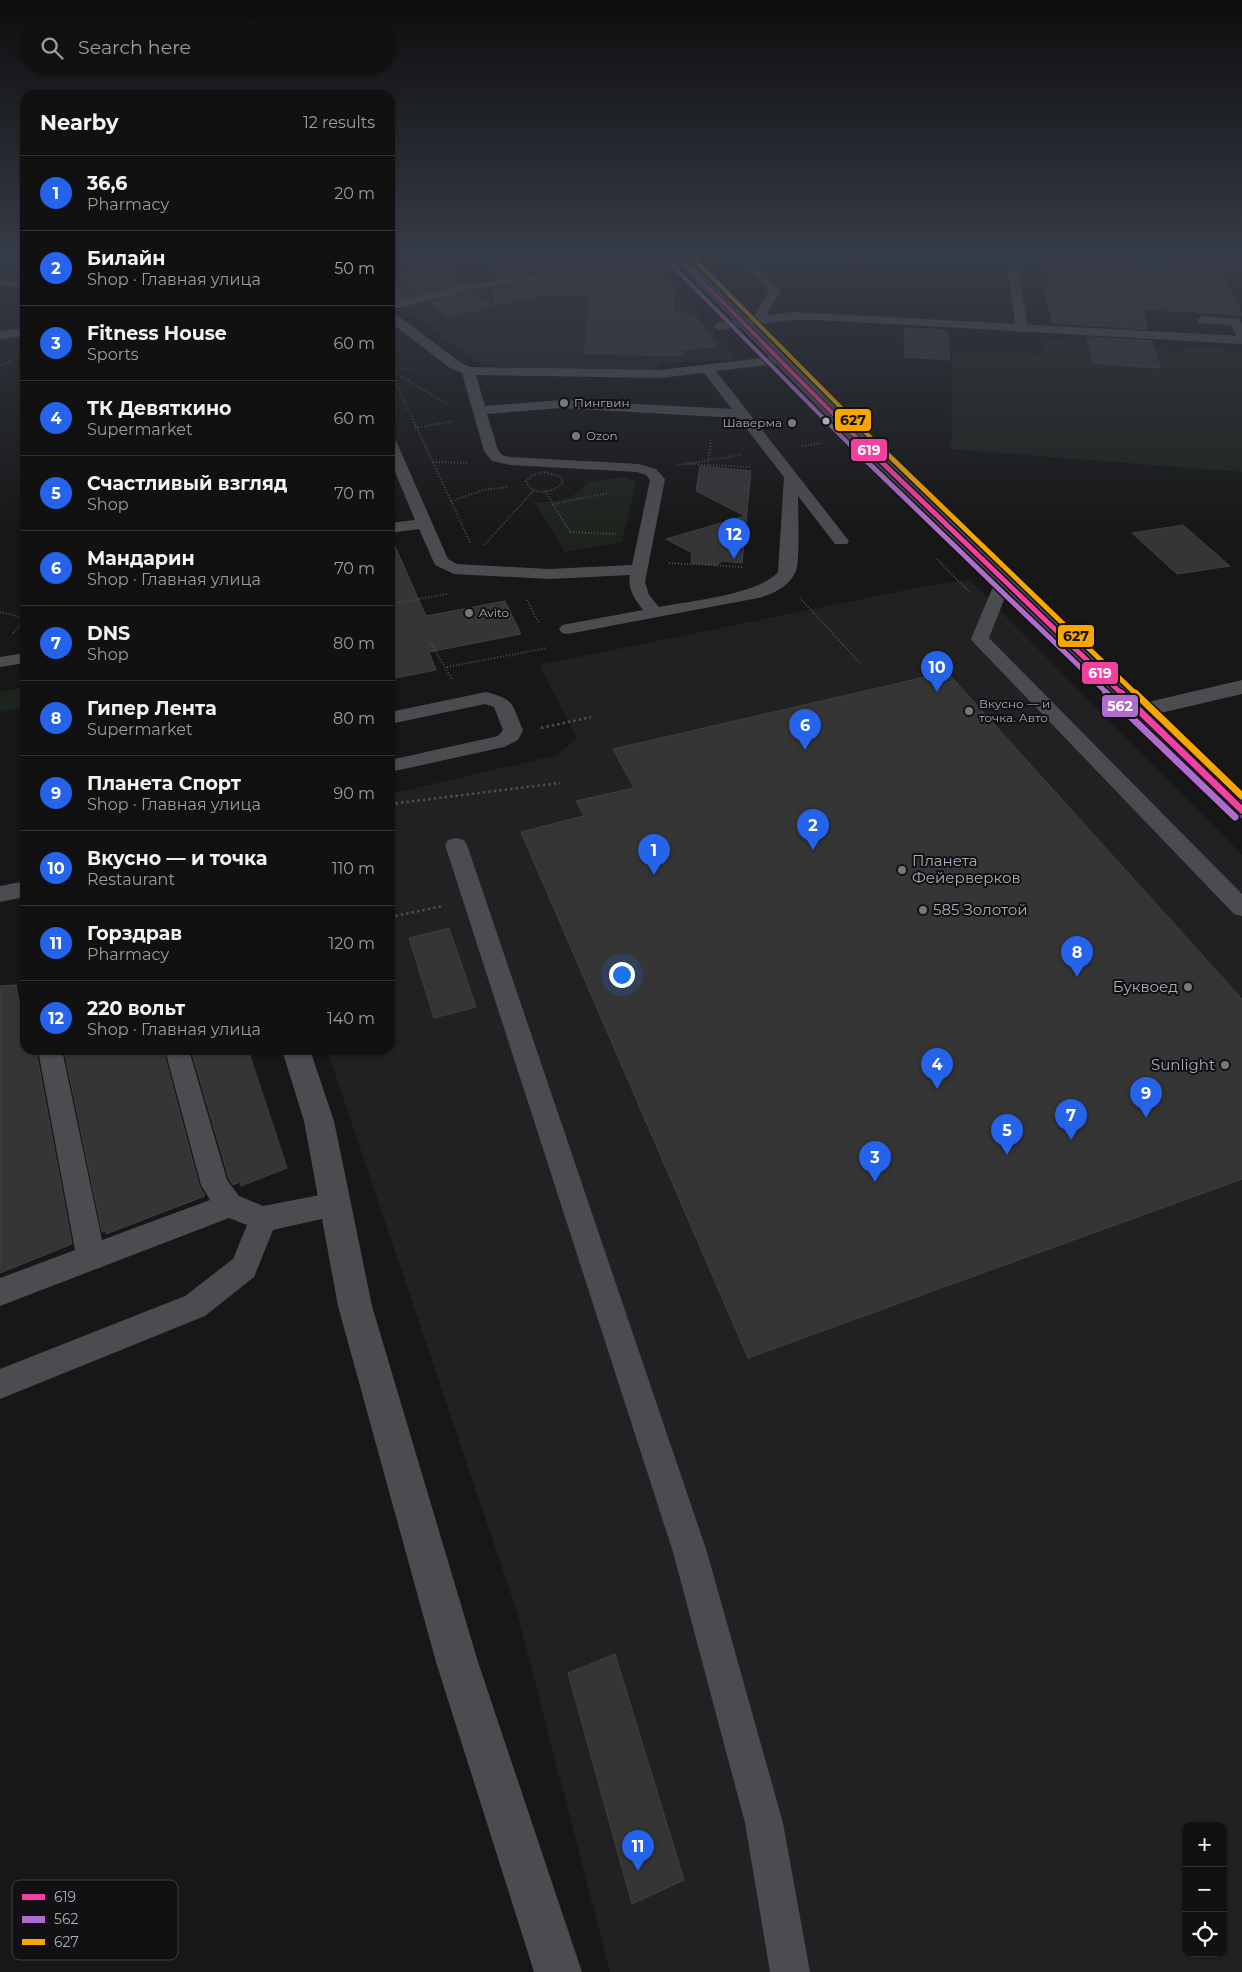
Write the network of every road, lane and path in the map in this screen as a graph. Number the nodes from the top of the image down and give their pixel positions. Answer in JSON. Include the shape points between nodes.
{"nodes":[{"id":1,"x":432,"y":348,"type":"edge"},
{"id":2,"x":766,"y":348,"type":"edge"},
{"id":3,"x":778,"y":360,"type":"junction"},
{"id":4,"x":708,"y":369,"type":"junction"},
{"id":5,"x":468,"y":370,"type":"junction"},
{"id":6,"x":395,"y":373,"type":"edge"},
{"id":7,"x":395,"y":381,"type":"edge"},
{"id":8,"x":742,"y":414,"type":"junction"},
{"id":9,"x":477,"y":415,"type":"junction"},
{"id":10,"x":417,"y":427,"type":"junction"},
{"id":11,"x":408,"y":429,"type":"dead end"},
{"id":12,"x":771,"y":451,"type":"junction"},
{"id":13,"x":395,"y":455,"type":"edge"},
{"id":14,"x":497,"y":458,"type":"junction"},
{"id":15,"x":433,"y":462,"type":"junction"},
{"id":16,"x":399,"y":464,"type":"junction"},
{"id":17,"x":683,"y":464,"type":"junction"},
{"id":18,"x":651,"y":472,"type":"junction"},
{"id":19,"x":789,"y":473,"type":"junction"},
{"id":20,"x":509,"y":487,"type":"dead end"},
{"id":21,"x":534,"y":490,"type":"dead end"},
{"id":22,"x":546,"y":491,"type":"dead end"},
{"id":23,"x":610,"y":492,"type":"dead end"},
{"id":24,"x":451,"y":501,"type":"junction"},
{"id":25,"x":553,"y":504,"type":"junction"},
{"id":26,"x":417,"y":506,"type":"junction"},
{"id":27,"x":424,"y":523,"type":"junction"},
{"id":28,"x":395,"y":527,"type":"edge"},
{"id":29,"x":647,"y":536,"type":"junction"},
{"id":30,"x":841,"y":541,"type":"dead end"},
{"id":31,"x":476,"y":553,"type":"junction"},
{"id":32,"x":641,"y":565,"type":"junction"},
{"id":33,"x":485,"y":570,"type":"junction"},
{"id":34,"x":786,"y":575,"type":"junction"},
{"id":35,"x":1003,"y":582,"type":"junction"},
{"id":36,"x":454,"y":593,"type":"dead end"},
{"id":37,"x":525,"y":595,"type":"dead end"},
{"id":38,"x":395,"y":603,"type":"edge"},
{"id":39,"x":0,"y":612,"type":"edge"},
{"id":40,"x":654,"y":612,"type":"junction"},
{"id":41,"x":20,"y":617,"type":"edge"},
{"id":42,"x":568,"y":629,"type":"dead end"},
{"id":43,"x":543,"y":630,"type":"dead end"},
{"id":44,"x":431,"y":644,"type":"dead end"},
{"id":45,"x":552,"y":647,"type":"dead end"},
{"id":46,"x":20,"y":659,"type":"edge"},
{"id":47,"x":0,"y":662,"type":"edge"},
{"id":48,"x":860,"y":663,"type":"dead end"},
{"id":49,"x":447,"y":667,"type":"junction"},
{"id":50,"x":1242,"y":687,"type":"edge"},
{"id":51,"x":462,"y":703,"type":"junction"},
{"id":52,"x":1139,"y":710,"type":"junction"},
{"id":53,"x":395,"y":717,"type":"edge"},
{"id":54,"x":591,"y":717,"type":"dead end"},
{"id":55,"x":513,"y":730,"type":"junction"},
{"id":56,"x":395,"y":765,"type":"edge"},
{"id":57,"x":560,"y":783,"type":"dead end"},
{"id":58,"x":395,"y":803,"type":"edge"},
{"id":59,"x":1242,"y":810,"type":"edge"},
{"id":60,"x":456,"y":845,"type":"dead end"},
{"id":61,"x":20,"y":890,"type":"edge"},
{"id":62,"x":0,"y":894,"type":"edge"},
{"id":63,"x":474,"y":899,"type":"junction"},
{"id":64,"x":1242,"y":908,"type":"edge"},
{"id":65,"x":395,"y":916,"type":"edge"},
{"id":66,"x":51,"y":1055,"type":"edge"},
{"id":67,"x":178,"y":1055,"type":"edge"},
{"id":68,"x":298,"y":1055,"type":"edge"},
{"id":69,"x":229,"y":1204,"type":"junction"},
{"id":70,"x":335,"y":1204,"type":"junction"},
{"id":71,"x":263,"y":1219,"type":"junction"},
{"id":72,"x":91,"y":1257,"type":"junction"},
{"id":73,"x":0,"y":1292,"type":"edge"},
{"id":74,"x":0,"y":1384,"type":"edge"},
{"id":75,"x":558,"y":1972,"type":"edge"},
{"id":76,"x":790,"y":1972,"type":"edge"}],
"edges":[{"from":1,"to":5,"type":"lane","via":[[455,365]]},
{"from":2,"to":3,"type":"main road"},
{"from":3,"to":4,"type":"lane"},
{"from":3,"to":35,"type":"main road"},
{"from":4,"to":5,"type":"lane","via":[[655,374]]},
{"from":4,"to":8,"type":"lane"},
{"from":5,"to":9,"type":"lane"},
{"from":6,"to":9,"type":"path"},
{"from":7,"to":10,"type":"path"},
{"from":8,"to":9,"type":"lane","via":[[561,404]]},
{"from":8,"to":12,"type":"lane"},
{"from":9,"to":10,"type":"path"},
{"from":9,"to":14,"type":"lane"},
{"from":10,"to":11,"type":"path"},
{"from":10,"to":15,"type":"path"},
{"from":12,"to":17,"type":"path"},
{"from":12,"to":19,"type":"lane"},
{"from":13,"to":16,"type":"lane"},
{"from":14,"to":15,"type":"path","via":[[487,462]]},
{"from":14,"to":18,"type":"lane","via":[[639,468]]},
{"from":15,"to":16,"type":"path"},
{"from":15,"to":24,"type":"path"},
{"from":16,"to":26,"type":"lane"},
{"from":17,"to":18,"type":"path"},
{"from":17,"to":19,"type":"path"},
{"from":18,"to":29,"type":"lane","via":[[658,479]]},
{"from":19,"to":30,"type":"lane"},
{"from":19,"to":34,"type":"lane"},
{"from":20,"to":24,"type":"path","via":[[484,490]]},
{"from":21,"to":31,"type":"path"},
{"from":22,"to":25,"type":"path"},
{"from":23,"to":25,"type":"path"},
{"from":24,"to":26,"type":"path"},
{"from":24,"to":31,"type":"path"},
{"from":25,"to":29,"type":"path","via":[[570,532]]},
{"from":26,"to":27,"type":"lane"},
{"from":27,"to":28,"type":"lane"},
{"from":27,"to":33,"type":"lane","via":[[441,562],[454,569]]},
{"from":29,"to":32,"type":"lane"},
{"from":31,"to":33,"type":"path"},
{"from":32,"to":33,"type":"lane","via":[[549,574]]},
{"from":32,"to":34,"type":"path"},
{"from":32,"to":40,"type":"lane","via":[[637,582],[641,596]]},
{"from":34,"to":40,"type":"lane","via":[[772,587],[758,592]]},
{"from":34,"to":48,"type":"path"},
{"from":35,"to":52,"type":"main road"},
{"from":35,"to":64,"type":"lane","via":[[980,639]]},
{"from":36,"to":38,"type":"path"},
{"from":37,"to":43,"type":"path"},
{"from":39,"to":41,"type":"path"},
{"from":40,"to":42,"type":"lane"},
{"from":44,"to":49,"type":"path"},
{"from":45,"to":49,"type":"path"},
{"from":46,"to":47,"type":"lane"},
{"from":49,"to":51,"type":"path"},
{"from":50,"to":52,"type":"street"},
{"from":51,"to":53,"type":"lane"},
{"from":51,"to":55,"type":"lane","via":[[486,698],[502,703]]},
{"from":52,"to":59,"type":"main road"},
{"from":54,"to":55,"type":"path","via":[[539,729]]},
{"from":55,"to":56,"type":"lane","via":[[504,741]]},
{"from":57,"to":58,"type":"path"},
{"from":60,"to":63,"type":"lane"},
{"from":61,"to":62,"type":"lane"},
{"from":63,"to":65,"type":"path"},
{"from":63,"to":76,"type":"lane","via":[[690,1552],[764,1823]]},
{"from":66,"to":72,"type":"lane"},
{"from":67,"to":69,"type":"lane","via":[[215,1185]]},
{"from":68,"to":70,"type":"street","via":[[319,1121]]},
{"from":69,"to":71,"type":"lane"},
{"from":69,"to":72,"type":"lane"},
{"from":70,"to":71,"type":"lane"},
{"from":70,"to":75,"type":"street","via":[[355,1306],[454,1653]]},
{"from":71,"to":74,"type":"lane","via":[[244,1268],[195,1306]]},
{"from":72,"to":73,"type":"lane"}]}
